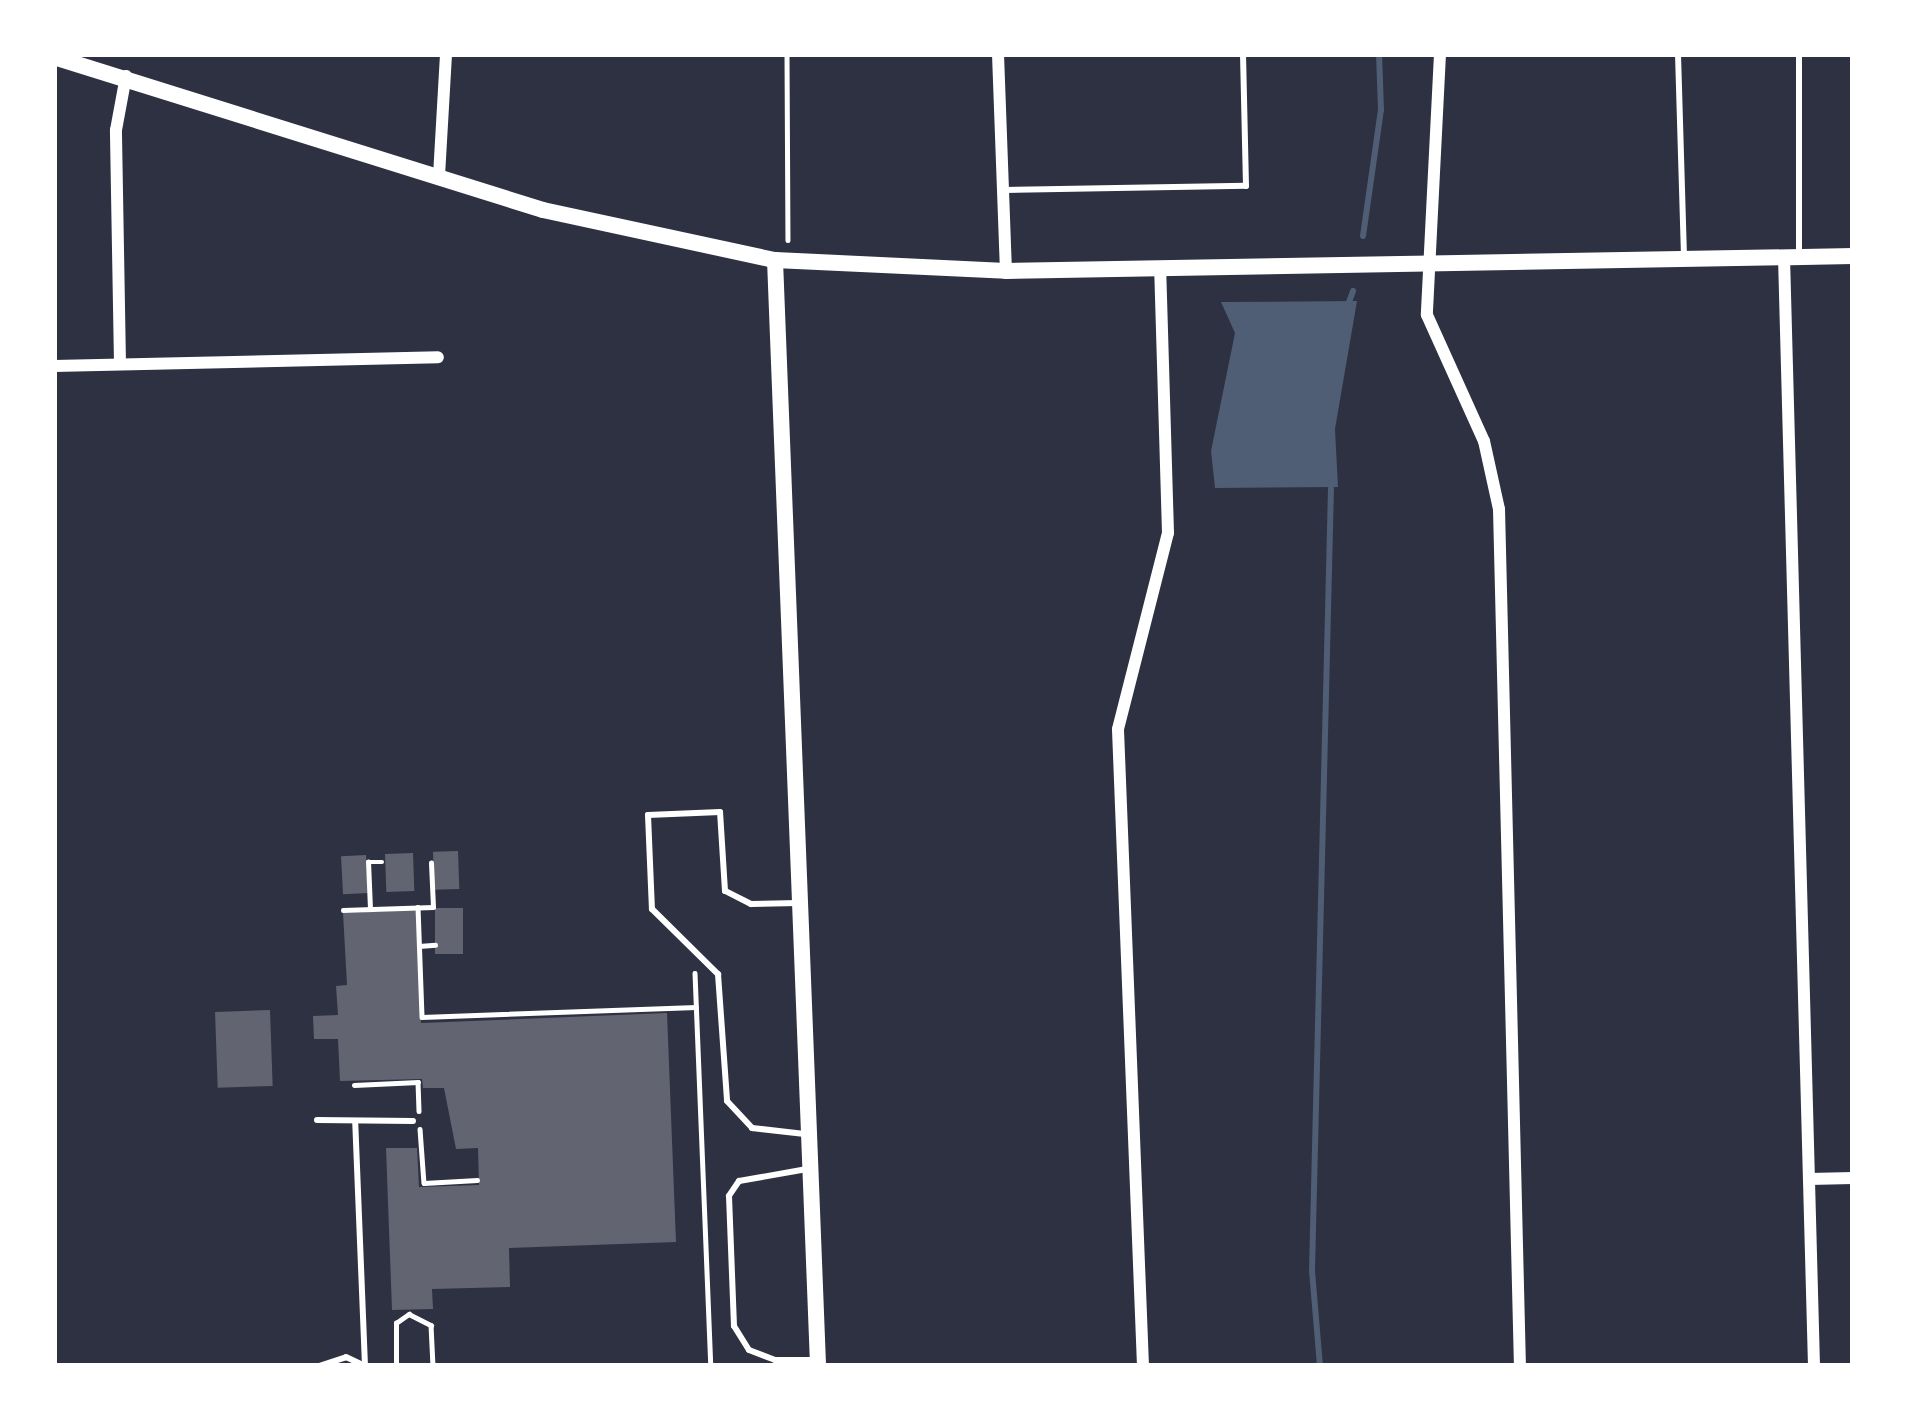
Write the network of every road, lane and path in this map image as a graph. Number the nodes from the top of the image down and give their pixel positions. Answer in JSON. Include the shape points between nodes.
{"nodes":[{"id":1,"x":446,"y":54,"type":"edge"},
{"id":2,"x":787,"y":54,"type":"edge"},
{"id":3,"x":998,"y":54,"type":"edge"},
{"id":4,"x":1243,"y":54,"type":"edge"},
{"id":5,"x":1440,"y":54,"type":"edge"},
{"id":6,"x":1678,"y":54,"type":"edge"},
{"id":7,"x":1799,"y":54,"type":"edge"},
{"id":8,"x":54,"y":57,"type":"edge"},
{"id":9,"x":101,"y":61,"type":"edge"},
{"id":10,"x":126,"y":76,"type":"junction"},
{"id":11,"x":439,"y":176,"type":"junction"},
{"id":12,"x":1005,"y":190,"type":"junction"},
{"id":13,"x":1853,"y":256,"type":"edge"},
{"id":14,"x":1791,"y":257,"type":"junction"},
{"id":15,"x":1684,"y":259,"type":"junction"},
{"id":16,"x":782,"y":260,"type":"junction"},
{"id":17,"x":1425,"y":264,"type":"junction"},
{"id":18,"x":1160,"y":269,"type":"junction"},
{"id":19,"x":1006,"y":271,"type":"junction"},
{"id":20,"x":438,"y":357,"type":"dead end"},
{"id":21,"x":120,"y":364,"type":"junction"},
{"id":22,"x":54,"y":367,"type":"edge"},
{"id":23,"x":382,"y":862,"type":"dead end"},
{"id":24,"x":431,"y":863,"type":"dead end"},
{"id":25,"x":800,"y":903,"type":"junction"},
{"id":26,"x":418,"y":907,"type":"junction"},
{"id":27,"x":370,"y":909,"type":"junction"},
{"id":28,"x":344,"y":910,"type":"dead end"},
{"id":29,"x":435,"y":945,"type":"dead end"},
{"id":30,"x":419,"y":946,"type":"junction"},
{"id":31,"x":694,"y":973,"type":"dead end"},
{"id":32,"x":696,"y":1007,"type":"junction"},
{"id":33,"x":418,"y":1082,"type":"dead end"},
{"id":34,"x":354,"y":1085,"type":"dead end"},
{"id":35,"x":317,"y":1120,"type":"dead end"},
{"id":36,"x":413,"y":1121,"type":"dead end"},
{"id":37,"x":355,"y":1123,"type":"junction"},
{"id":38,"x":809,"y":1134,"type":"junction"},
{"id":39,"x":810,"y":1169,"type":"junction"},
{"id":40,"x":1853,"y":1178,"type":"edge"},
{"id":41,"x":1809,"y":1179,"type":"junction"},
{"id":42,"x":477,"y":1180,"type":"dead end"},
{"id":43,"x":424,"y":1183,"type":"dead end"},
{"id":44,"x":818,"y":1363,"type":"edge"},
{"id":45,"x":319,"y":1366,"type":"edge"},
{"id":46,"x":396,"y":1366,"type":"edge"},
{"id":47,"x":433,"y":1366,"type":"edge"},
{"id":48,"x":711,"y":1366,"type":"edge"},
{"id":49,"x":1143,"y":1366,"type":"edge"},
{"id":50,"x":1520,"y":1366,"type":"edge"},
{"id":51,"x":1814,"y":1366,"type":"edge"}],
"edges":[{"from":1,"to":11,"type":"street"},
{"from":2,"to":16,"type":"path"},
{"from":3,"to":12,"type":"street"},
{"from":4,"to":12,"type":"lane","via":[[1246,186]]},
{"from":5,"to":17,"type":"street"},
{"from":6,"to":15,"type":"lane"},
{"from":7,"to":14,"type":"lane"},
{"from":8,"to":9,"type":"street"},
{"from":9,"to":10,"type":"street"},
{"from":10,"to":11,"type":"street"},
{"from":10,"to":21,"type":"street","via":[[116,130]]},
{"from":11,"to":16,"type":"street","via":[[640,234]]},
{"from":12,"to":19,"type":"street"},
{"from":13,"to":14,"type":"street"},
{"from":14,"to":15,"type":"street"},
{"from":14,"to":41,"type":"street"},
{"from":15,"to":17,"type":"street"},
{"from":16,"to":19,"type":"street"},
{"from":16,"to":25,"type":"street"},
{"from":17,"to":18,"type":"street"},
{"from":17,"to":50,"type":"street","via":[[1433,340],[1484,441],[1498,508]]},
{"from":18,"to":19,"type":"street"},
{"from":18,"to":49,"type":"street","via":[[1168,533],[1118,729]]},
{"from":20,"to":21,"type":"street"},
{"from":21,"to":22,"type":"street"},
{"from":23,"to":27,"type":"path","via":[[368,862]]},
{"from":24,"to":26,"type":"path","via":[[433,907]]},
{"from":25,"to":38,"type":"street"},
{"from":25,"to":38,"type":"lane","via":[[751,904],[725,891],[720,812],[648,815],[652,909],[718,974],[727,1101],[752,1128]]},
{"from":26,"to":27,"type":"path"},
{"from":26,"to":30,"type":"path"},
{"from":27,"to":28,"type":"path"},
{"from":29,"to":30,"type":"path"},
{"from":30,"to":32,"type":"path","via":[[422,1017]]},
{"from":31,"to":32,"type":"path"},
{"from":32,"to":48,"type":"path"},
{"from":33,"to":34,"type":"path"},
{"from":35,"to":37,"type":"lane"},
{"from":36,"to":37,"type":"lane"},
{"from":37,"to":45,"type":"lane","via":[[365,1366],[346,1358]]},
{"from":38,"to":39,"type":"street"},
{"from":39,"to":44,"type":"street"},
{"from":39,"to":44,"type":"lane","via":[[739,1181],[729,1196],[734,1326],[749,1350]]},
{"from":40,"to":41,"type":"street"},
{"from":41,"to":51,"type":"street"},
{"from":42,"to":43,"type":"path"},
{"from":46,"to":47,"type":"path","via":[[396,1323],[409,1314],[430,1325]]}]}
